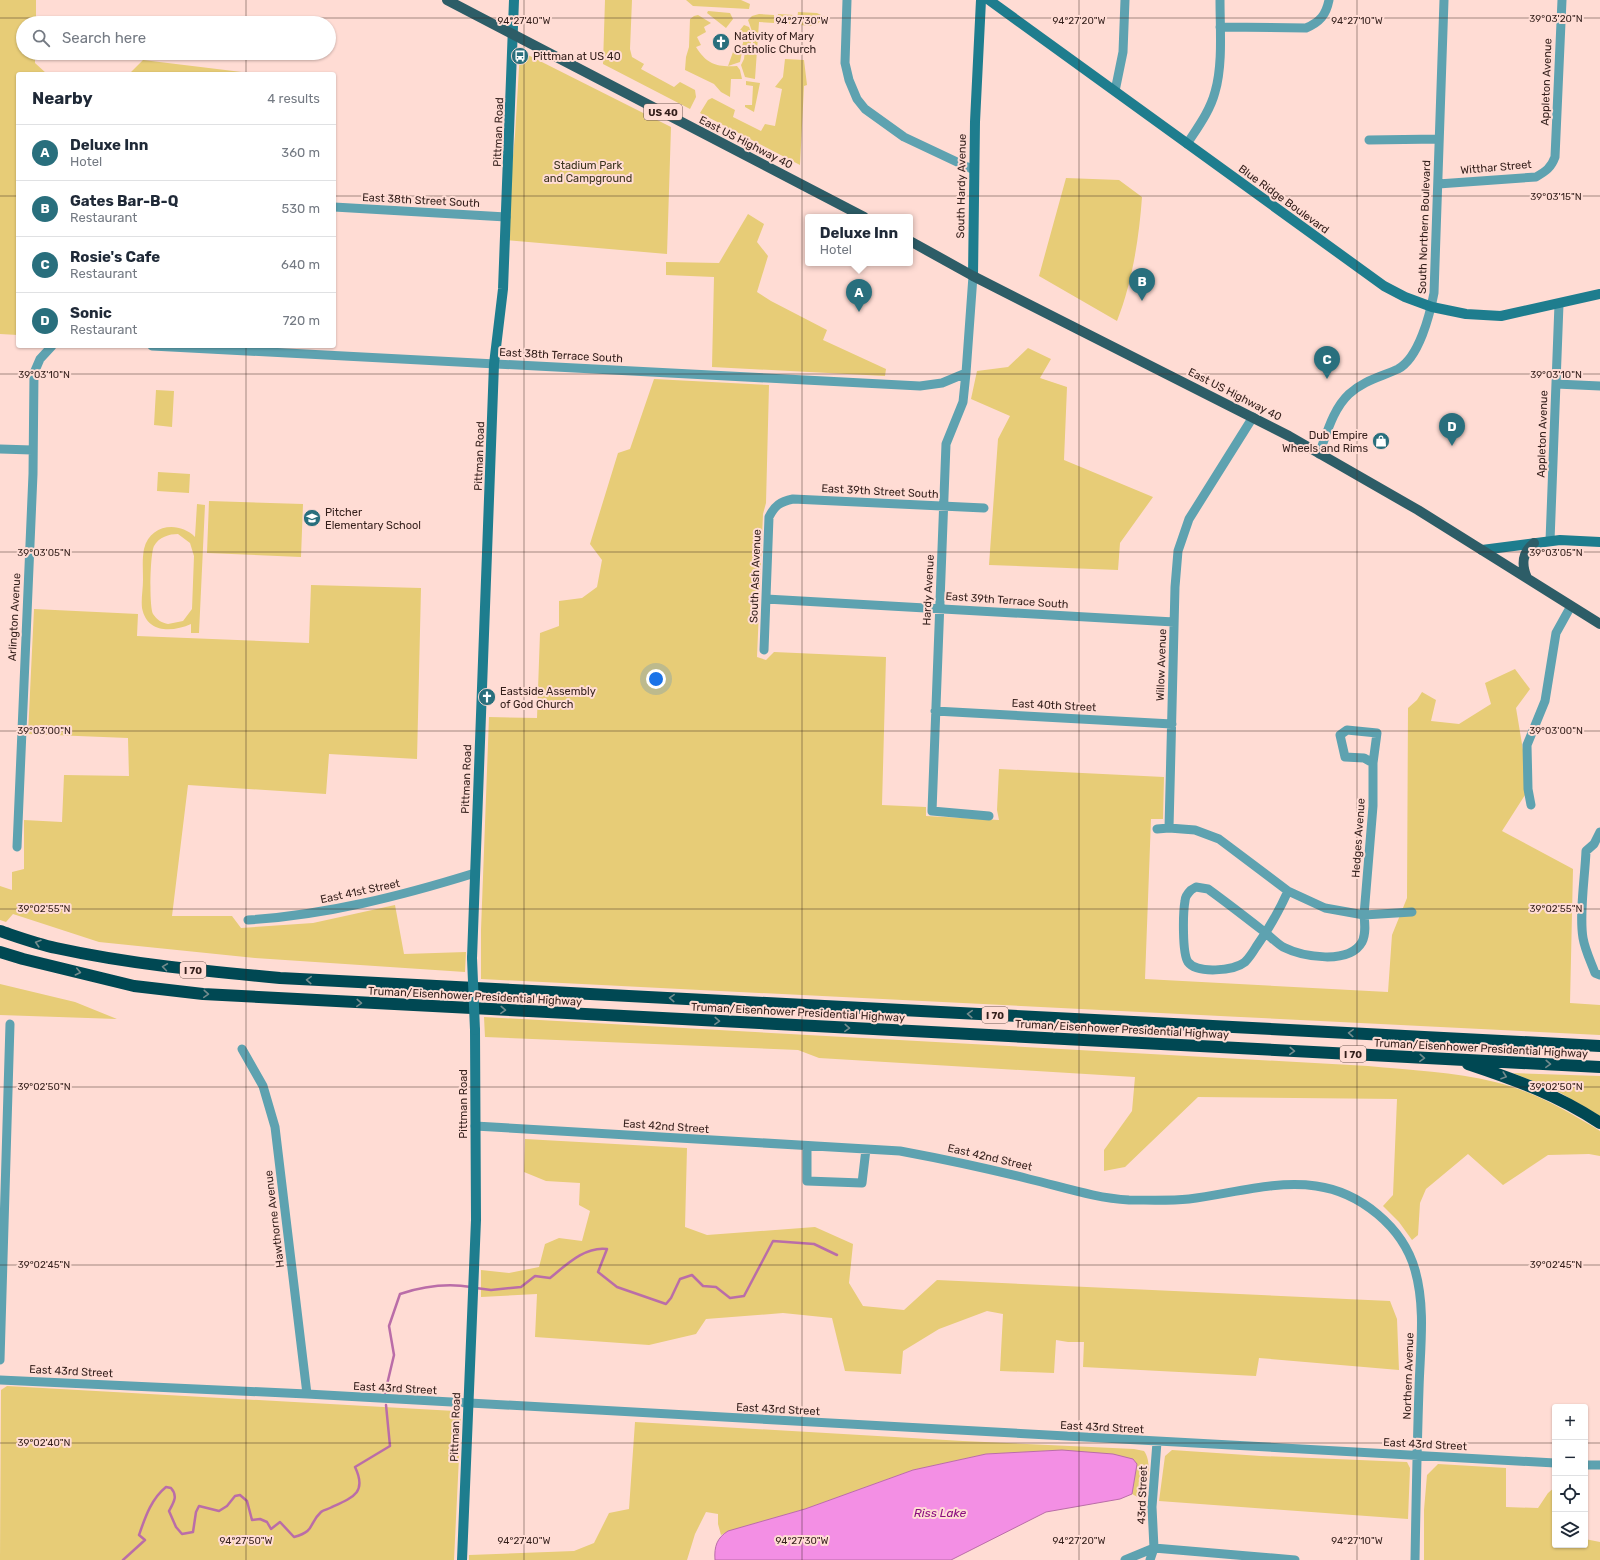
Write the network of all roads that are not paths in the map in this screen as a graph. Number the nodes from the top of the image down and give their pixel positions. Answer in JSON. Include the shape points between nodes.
{"nodes":[{"id":1,"x":446,"y":0,"type":"edge"},
{"id":2,"x":514,"y":0,"type":"edge"},
{"id":3,"x":847,"y":0,"type":"edge"},
{"id":4,"x":981,"y":0,"type":"edge"},
{"id":5,"x":989,"y":0,"type":"edge"},
{"id":6,"x":1125,"y":0,"type":"edge"},
{"id":7,"x":1220,"y":0,"type":"edge"},
{"id":8,"x":1329,"y":0,"type":"edge"},
{"id":9,"x":1444,"y":0,"type":"edge"},
{"id":10,"x":1562,"y":0,"type":"edge"},
{"id":11,"x":1220,"y":27,"type":"junction"},
{"id":12,"x":514,"y":34,"type":"junction"},
{"id":13,"x":1115,"y":91,"type":"junction"},
{"id":14,"x":1439,"y":139,"type":"junction"},
{"id":15,"x":1369,"y":140,"type":"dead end"},
{"id":16,"x":1187,"y":144,"type":"junction"},
{"id":17,"x":1552,"y":164,"type":"joint"},
{"id":18,"x":974,"y":170,"type":"junction"},
{"id":19,"x":1438,"y":184,"type":"junction"},
{"id":20,"x":336,"y":207,"type":"edge"},
{"id":21,"x":858,"y":214,"type":"edge"},
{"id":22,"x":506,"y":217,"type":"junction"},
{"id":23,"x":913,"y":243,"type":"edge"},
{"id":24,"x":972,"y":276,"type":"junction"},
{"id":25,"x":1600,"y":294,"type":"edge"},
{"id":26,"x":1559,"y":304,"type":"junction"},
{"id":27,"x":1432,"y":307,"type":"junction"},
{"id":28,"x":50,"y":348,"type":"edge"},
{"id":29,"x":190,"y":348,"type":"edge"},
{"id":30,"x":494,"y":364,"type":"junction"},
{"id":31,"x":966,"y":373,"type":"junction"},
{"id":32,"x":1556,"y":384,"type":"junction"},
{"id":33,"x":1600,"y":386,"type":"edge"},
{"id":34,"x":1253,"y":417,"type":"junction"},
{"id":35,"x":0,"y":449,"type":"edge"},
{"id":36,"x":32,"y":450,"type":"junction"},
{"id":37,"x":1319,"y":454,"type":"junction"},
{"id":38,"x":776,"y":506,"type":"joint"},
{"id":39,"x":944,"y":506,"type":"junction"},
{"id":40,"x":984,"y":508,"type":"dead end"},
{"id":41,"x":1550,"y":541,"type":"junction"},
{"id":42,"x":1600,"y":542,"type":"edge"},
{"id":43,"x":1534,"y":543,"type":"junction"},
{"id":44,"x":1482,"y":550,"type":"junction"},
{"id":45,"x":1527,"y":578,"type":"junction"},
{"id":46,"x":766,"y":599,"type":"junction"},
{"id":47,"x":1571,"y":606,"type":"junction"},
{"id":48,"x":939,"y":608,"type":"junction"},
{"id":49,"x":1174,"y":622,"type":"junction"},
{"id":50,"x":1600,"y":624,"type":"edge"},
{"id":51,"x":764,"y":650,"type":"dead end"},
{"id":52,"x":935,"y":711,"type":"junction"},
{"id":53,"x":1172,"y":724,"type":"junction"},
{"id":54,"x":1373,"y":763,"type":"junction"},
{"id":55,"x":1531,"y":805,"type":"dead end"},
{"id":56,"x":989,"y":816,"type":"dead end"},
{"id":57,"x":1169,"y":828,"type":"junction"},
{"id":58,"x":1157,"y":829,"type":"dead end"},
{"id":59,"x":1600,"y":832,"type":"edge"},
{"id":60,"x":17,"y":847,"type":"dead end"},
{"id":61,"x":475,"y":873,"type":"junction"},
{"id":62,"x":1288,"y":891,"type":"junction"},
{"id":63,"x":1412,"y":912,"type":"dead end"},
{"id":64,"x":1364,"y":915,"type":"junction"},
{"id":65,"x":248,"y":920,"type":"dead end"},
{"id":66,"x":0,"y":932,"type":"edge"},
{"id":67,"x":1266,"y":933,"type":"junction"},
{"id":68,"x":0,"y":952,"type":"edge"},
{"id":69,"x":1598,"y":974,"type":"edge"},
{"id":70,"x":10,"y":1024,"type":"dead end"},
{"id":71,"x":1600,"y":1046,"type":"edge"},
{"id":72,"x":242,"y":1049,"type":"dead end"},
{"id":73,"x":1454,"y":1059,"type":"junction"},
{"id":74,"x":1600,"y":1067,"type":"edge"},
{"id":75,"x":1600,"y":1123,"type":"edge"},
{"id":76,"x":476,"y":1126,"type":"junction"},
{"id":77,"x":807,"y":1146,"type":"junction"},
{"id":78,"x":866,"y":1149,"type":"junction"},
{"id":79,"x":1422,"y":1313,"type":"joint"},
{"id":80,"x":0,"y":1360,"type":"edge"},
{"id":81,"x":0,"y":1380,"type":"edge"},
{"id":82,"x":306,"y":1394,"type":"junction"},
{"id":83,"x":468,"y":1404,"type":"junction"},
{"id":84,"x":1157,"y":1442,"type":"junction"},
{"id":85,"x":1417,"y":1456,"type":"junction"},
{"id":86,"x":1552,"y":1463,"type":"edge"},
{"id":87,"x":1588,"y":1464,"type":"edge"},
{"id":88,"x":1600,"y":1465,"type":"edge"},
{"id":89,"x":1154,"y":1548,"type":"junction"},
{"id":90,"x":462,"y":1560,"type":"edge"},
{"id":91,"x":1125,"y":1560,"type":"edge"},
{"id":92,"x":1150,"y":1560,"type":"edge"},
{"id":93,"x":1295,"y":1560,"type":"edge"},
{"id":94,"x":1415,"y":1560,"type":"edge"}],
"edges":[{"from":1,"to":12,"type":"main road","name":"East US Highway 40","number":"US 40"},
{"from":2,"to":12,"type":"street","name":"Pittman Road"},
{"from":3,"to":18,"type":"street","via":[[845,64],[857,99],[904,137]]},
{"from":4,"to":18,"type":"street","name":"South Hardy Avenue"},
{"from":5,"to":13,"type":"street","name":"Blue Ridge Boulevard"},
{"from":6,"to":13,"type":"street","via":[[1123,52]]},
{"from":7,"to":11,"type":"street"},
{"from":8,"to":11,"type":"street","via":[[1327,11],[1319,22],[1306,28]]},
{"from":9,"to":14,"type":"street","name":"South Northern Boulevard"},
{"from":10,"to":17,"type":"street","name":"Appleton Avenue","via":[[1555,157]]},
{"from":11,"to":16,"type":"street","via":[[1215,93],[1206,115]]},
{"from":12,"to":21,"type":"main road","name":"East US Highway 40","number":"US 40"},
{"from":12,"to":22,"type":"street","name":"Pittman Road"},
{"from":13,"to":16,"type":"street","name":"Blue Ridge Boulevard"},
{"from":14,"to":15,"type":"street"},
{"from":14,"to":19,"type":"street","name":"South Northern Boulevard"},
{"from":16,"to":27,"type":"street","name":"Blue Ridge Boulevard","via":[[1384,286]]},
{"from":17,"to":19,"type":"street","name":"Witthar Street","via":[[1548,170],[1536,177]]},
{"from":18,"to":24,"type":"street","name":"South Hardy Avenue"},
{"from":19,"to":27,"type":"street","name":"South Northern Boulevard"},
{"from":20,"to":22,"type":"street","name":"East 38th Street South"},
{"from":22,"to":30,"type":"street","name":"Pittman Road","via":[[503,288]]},
{"from":23,"to":24,"type":"main road","name":"East US Highway 40"},
{"from":24,"to":31,"type":"street","name":"South Hardy Avenue"},
{"from":24,"to":34,"type":"main road","name":"East US Highway 40"},
{"from":25,"to":26,"type":"street","name":"Blue Ridge Boulevard"},
{"from":26,"to":27,"type":"street","name":"Blue Ridge Boulevard","via":[[1501,316],[1466,314]]},
{"from":26,"to":32,"type":"street","name":"Appleton Avenue"},
{"from":27,"to":37,"type":"street","name":"South Northern Boulevard","via":[[1412,356],[1399,368],[1370,379],[1348,394],[1333,415]]},
{"from":28,"to":36,"type":"street","name":"Arlington Avenue","via":[[40,359],[34,373]]},
{"from":29,"to":30,"type":"street","name":"East 38th Terrace South"},
{"from":30,"to":31,"type":"street","name":"East 38th Terrace South","via":[[920,386],[942,383]]},
{"from":30,"to":61,"type":"street","name":"Pittman Road"},
{"from":31,"to":39,"type":"street","name":"Hardy Avenue","via":[[962,402],[946,444]]},
{"from":32,"to":33,"type":"street"},
{"from":32,"to":41,"type":"street","name":"Appleton Avenue"},
{"from":34,"to":37,"type":"main road","name":"East US Highway 40"},
{"from":34,"to":49,"type":"street","name":"Willow Avenue","via":[[1189,519],[1178,551]]},
{"from":35,"to":36,"type":"street"},
{"from":36,"to":60,"type":"street","name":"Arlington Avenue"},
{"from":37,"to":44,"type":"main road","name":"East US Highway 40"},
{"from":38,"to":39,"type":"street","name":"East 39th Street South","via":[[780,502],[793,499]]},
{"from":38,"to":46,"type":"street","name":"South Ash Avenue","via":[[769,517]]},
{"from":39,"to":40,"type":"street","name":"East 39th Street South"},
{"from":39,"to":48,"type":"street","name":"Hardy Avenue"},
{"from":41,"to":42,"type":"street"},
{"from":41,"to":43,"type":"street"},
{"from":43,"to":44,"type":"street"},
{"from":43,"to":45,"type":"main road","via":[[1525,554],[1524,570]]},
{"from":44,"to":45,"type":"main road","name":"East US Highway 40"},
{"from":45,"to":47,"type":"main road","name":"East US Highway 40"},
{"from":46,"to":48,"type":"street","name":"East 39th Terrace South"},
{"from":46,"to":51,"type":"street","name":"South Ash Avenue"},
{"from":47,"to":50,"type":"main road","name":"East US Highway 40"},
{"from":47,"to":55,"type":"street","via":[[1556,633],[1545,702],[1527,745]]},
{"from":48,"to":49,"type":"street","name":"East 39th Terrace South"},
{"from":48,"to":52,"type":"street","name":"Hardy Avenue"},
{"from":49,"to":53,"type":"street","name":"Willow Avenue"},
{"from":52,"to":53,"type":"street","name":"East 40th Street"},
{"from":52,"to":56,"type":"street","name":"Hardy Avenue","via":[[932,812]]},
{"from":53,"to":57,"type":"street","name":"Willow Avenue"},
{"from":54,"to":54,"type":"street","name":"Hedges Avenue","via":[[1364,758],[1344,757],[1340,735],[1347,730],[1377,733]]},
{"from":54,"to":64,"type":"street","name":"Hedges Avenue","via":[[1373,806]]},
{"from":57,"to":58,"type":"street"},
{"from":57,"to":62,"type":"street","via":[[1195,830],[1219,839]]},
{"from":59,"to":69,"type":"street","via":[[1586,852],[1582,925],[1583,939]]},
{"from":61,"to":65,"type":"street","name":"East 41st Street","via":[[412,892],[324,912]]},
{"from":61,"to":76,"type":"street","name":"Pittman Road","bridge":true,"via":[[472,958]]},
{"from":62,"to":64,"type":"street","via":[[1325,908]]},
{"from":62,"to":67,"type":"street"},
{"from":63,"to":64,"type":"street"},
{"from":64,"to":67,"type":"street","via":[[1365,931],[1362,941],[1356,949],[1344,956],[1319,957],[1293,951]]},
{"from":71,"to":66,"type":"highway","name":"Truman/Eisenhower Presidential Highway","number":"I 70","one_way":true,"via":[[280,978],[185,970],[121,960],[54,948]]},
{"from":67,"to":67,"type":"street","via":[[1246,961],[1237,968],[1199,968],[1189,963],[1184,953],[1185,901],[1191,890],[1196,887],[1208,889]]},
{"from":68,"to":73,"type":"highway","name":"Truman/Eisenhower Presidential Highway","number":"I 70","one_way":true,"via":[[134,986],[203,994]]},
{"from":70,"to":80,"type":"street"},
{"from":72,"to":82,"type":"street","name":"Hawthorne Avenue","via":[[263,1086],[275,1127]]},
{"from":73,"to":74,"type":"highway","name":"Truman/Eisenhower Presidential Highway","number":"I 70","one_way":true},
{"from":73,"to":75,"type":"highway","one_way":true,"via":[[1559,1098]]},
{"from":76,"to":77,"type":"street","name":"East 42nd Street"},
{"from":76,"to":83,"type":"street","name":"Pittman Road","via":[[476,1220]]},
{"from":77,"to":78,"type":"street","name":"East 42nd Street"},
{"from":77,"to":78,"type":"street","via":[[807,1181],[862,1183]]},
{"from":78,"to":79,"type":"street","name":"East 42nd Street","via":[[900,1151],[954,1161],[1084,1194],[1126,1200],[1188,1199],[1291,1184],[1339,1191],[1363,1203],[1387,1222],[1406,1247],[1415,1270]]},
{"from":79,"to":85,"type":"street","name":"Northern Avenue"},
{"from":81,"to":82,"type":"street","name":"East 43rd Street"},
{"from":82,"to":83,"type":"street","name":"East 43rd Street"},
{"from":83,"to":84,"type":"street","name":"East 43rd Street"},
{"from":83,"to":90,"type":"street","name":"Pittman Road"},
{"from":84,"to":85,"type":"street","name":"East 43rd Street"},
{"from":84,"to":89,"type":"street","name":"43rd Street","via":[[1152,1507]]},
{"from":85,"to":86,"type":"street","name":"East 43rd Street"},
{"from":85,"to":94,"type":"street","name":"Northern Avenue"},
{"from":87,"to":88,"type":"street"},
{"from":89,"to":91,"type":"street"},
{"from":89,"to":92,"type":"street"},
{"from":89,"to":93,"type":"street"}]}
